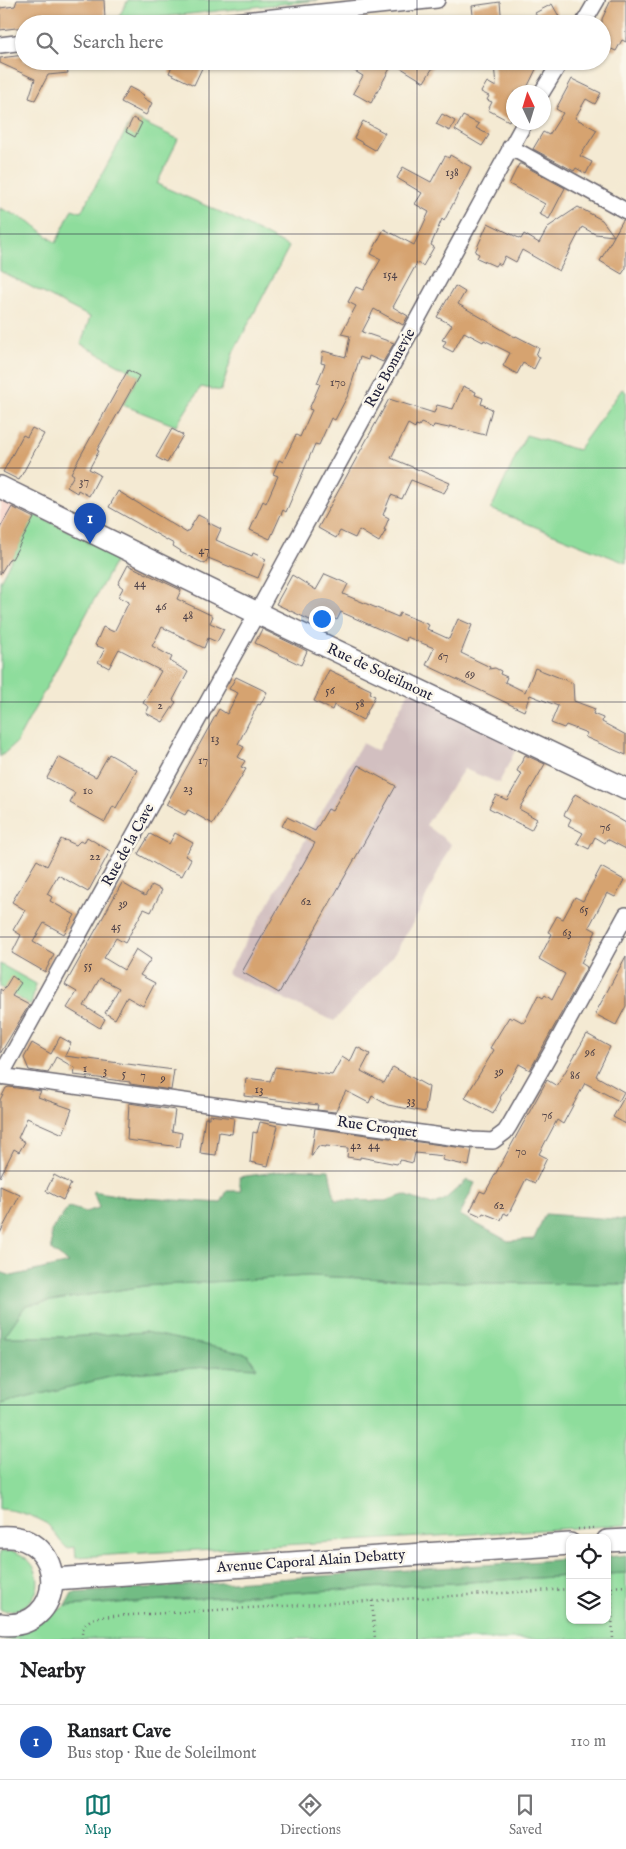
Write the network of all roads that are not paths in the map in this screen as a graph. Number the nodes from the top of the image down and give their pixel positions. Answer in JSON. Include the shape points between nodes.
{"nodes":[{"id":1,"x":437,"y":0,"type":"edge"},
{"id":2,"x":597,"y":0,"type":"edge"},
{"id":3,"x":291,"y":15,"type":"edge"},
{"id":4,"x":588,"y":15,"type":"edge"},
{"id":5,"x":15,"y":43,"type":"edge"},
{"id":6,"x":0,"y":44,"type":"edge"},
{"id":7,"x":555,"y":70,"type":"edge"},
{"id":8,"x":546,"y":85,"type":"edge"},
{"id":9,"x":520,"y":130,"type":"edge"},
{"id":10,"x":510,"y":147,"type":"junction"},
{"id":11,"x":626,"y":211,"type":"edge"},
{"id":12,"x":0,"y":488,"type":"edge"},
{"id":13,"x":257,"y":613,"type":"junction"},
{"id":14,"x":626,"y":789,"type":"edge"},
{"id":15,"x":626,"y":915,"type":"edge"},
{"id":16,"x":0,"y":1076,"type":"edge"},
{"id":17,"x":0,"y":1537,"type":"edge"},
{"id":18,"x":626,"y":1540,"type":"edge"},
{"id":19,"x":611,"y":1542,"type":"edge"},
{"id":20,"x":566,"y":1544,"type":"edge"},
{"id":21,"x":53,"y":1580,"type":"junction"},
{"id":22,"x":0,"y":1624,"type":"edge"}],
"edges":[{"from":1,"to":3,"type":"street"},
{"from":2,"to":4,"type":"street"},
{"from":5,"to":6,"type":"street"},
{"from":7,"to":8,"type":"street"},
{"from":9,"to":10,"type":"street","name":"Rue Bonnevie"},
{"from":10,"to":11,"type":"street"},
{"from":10,"to":13,"type":"street","name":"Rue Bonnevie"},
{"from":12,"to":13,"type":"main road","name":"Rue de Soleilmont"},
{"from":13,"to":14,"type":"main road","name":"Rue de Soleilmont"},
{"from":13,"to":16,"type":"street","name":"Rue de la Cave"},
{"from":15,"to":16,"type":"street","name":"Rue Croquet","via":[[505,1132],[493,1141]]},
{"from":17,"to":21,"type":"main road","via":[[16,1537],[31,1542],[50,1565]]},
{"from":18,"to":19,"type":"main road"},
{"from":20,"to":21,"type":"main road","name":"Avenue Caporal Alain Debatty"},
{"from":21,"to":22,"type":"main road","via":[[51,1594],[35,1617],[8,1626]]}]}
